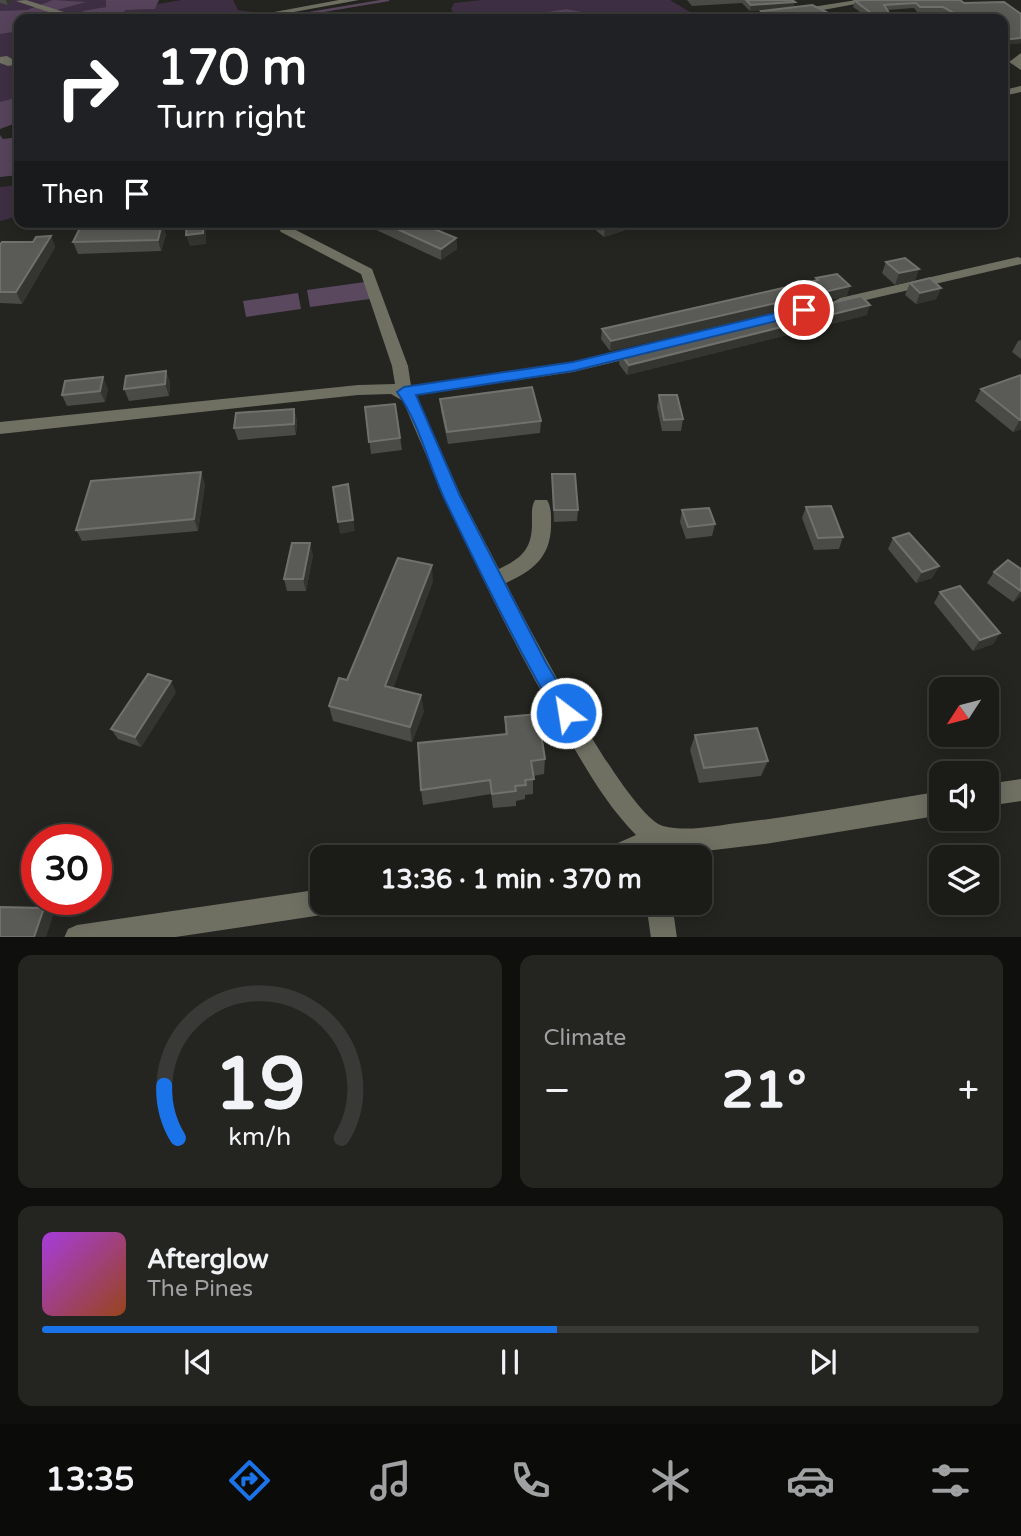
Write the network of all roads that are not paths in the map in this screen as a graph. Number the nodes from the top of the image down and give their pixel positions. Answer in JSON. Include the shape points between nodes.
{"nodes":[{"id":1,"x":355,"y":0,"type":"edge"},
{"id":2,"x":873,"y":0,"type":"edge"},
{"id":3,"x":20,"y":1,"type":"edge"},
{"id":4,"x":61,"y":14,"type":"edge"},
{"id":5,"x":271,"y":14,"type":"edge"},
{"id":6,"x":736,"y":14,"type":"edge"},
{"id":7,"x":769,"y":14,"type":"edge"},
{"id":8,"x":786,"y":14,"type":"edge"},
{"id":9,"x":1021,"y":56,"type":"edge"},
{"id":10,"x":1021,"y":67,"type":"edge"},
{"id":11,"x":286,"y":229,"type":"dead end"},
{"id":12,"x":1018,"y":261,"type":"dead end"},
{"id":13,"x":831,"y":304,"type":"edge"},
{"id":14,"x":660,"y":346,"type":"edge"},
{"id":15,"x":404,"y":392,"type":"junction"},
{"id":16,"x":0,"y":428,"type":"edge"},
{"id":17,"x":541,"y":505,"type":"dead end"},
{"id":18,"x":494,"y":580,"type":"junction"},
{"id":19,"x":1021,"y":790,"type":"edge"},
{"id":20,"x":999,"y":793,"type":"edge"},
{"id":21,"x":929,"y":805,"type":"edge"},
{"id":22,"x":653,"y":845,"type":"edge"},
{"id":23,"x":666,"y":845,"type":"edge"},
{"id":24,"x":310,"y":903,"type":"edge"},
{"id":25,"x":661,"y":915,"type":"edge"},
{"id":26,"x":77,"y":937,"type":"edge"},
{"id":27,"x":664,"y":937,"type":"edge"}],
"edges":[{"from":1,"to":5,"type":"street"},
{"from":2,"to":8,"type":"street"},
{"from":3,"to":4,"type":"street"},
{"from":6,"to":7,"type":"street"},
{"from":9,"to":10,"type":"street","via":[[1014,62]]},
{"from":11,"to":15,"type":"street","via":[[367,272],[400,366]]},
{"from":12,"to":13,"type":"street"},
{"from":14,"to":15,"type":"street","via":[[573,367]]},
{"from":15,"to":16,"type":"street","via":[[358,390]]},
{"from":15,"to":18,"type":"street","via":[[411,398]]},
{"from":17,"to":18,"type":"street","via":[[543,542],[534,558]]},
{"from":18,"to":22,"type":"street","via":[[539,669],[619,800]]},
{"from":19,"to":20,"type":"street"},
{"from":21,"to":23,"type":"street"},
{"from":24,"to":26,"type":"street"},
{"from":25,"to":27,"type":"street"}]}
